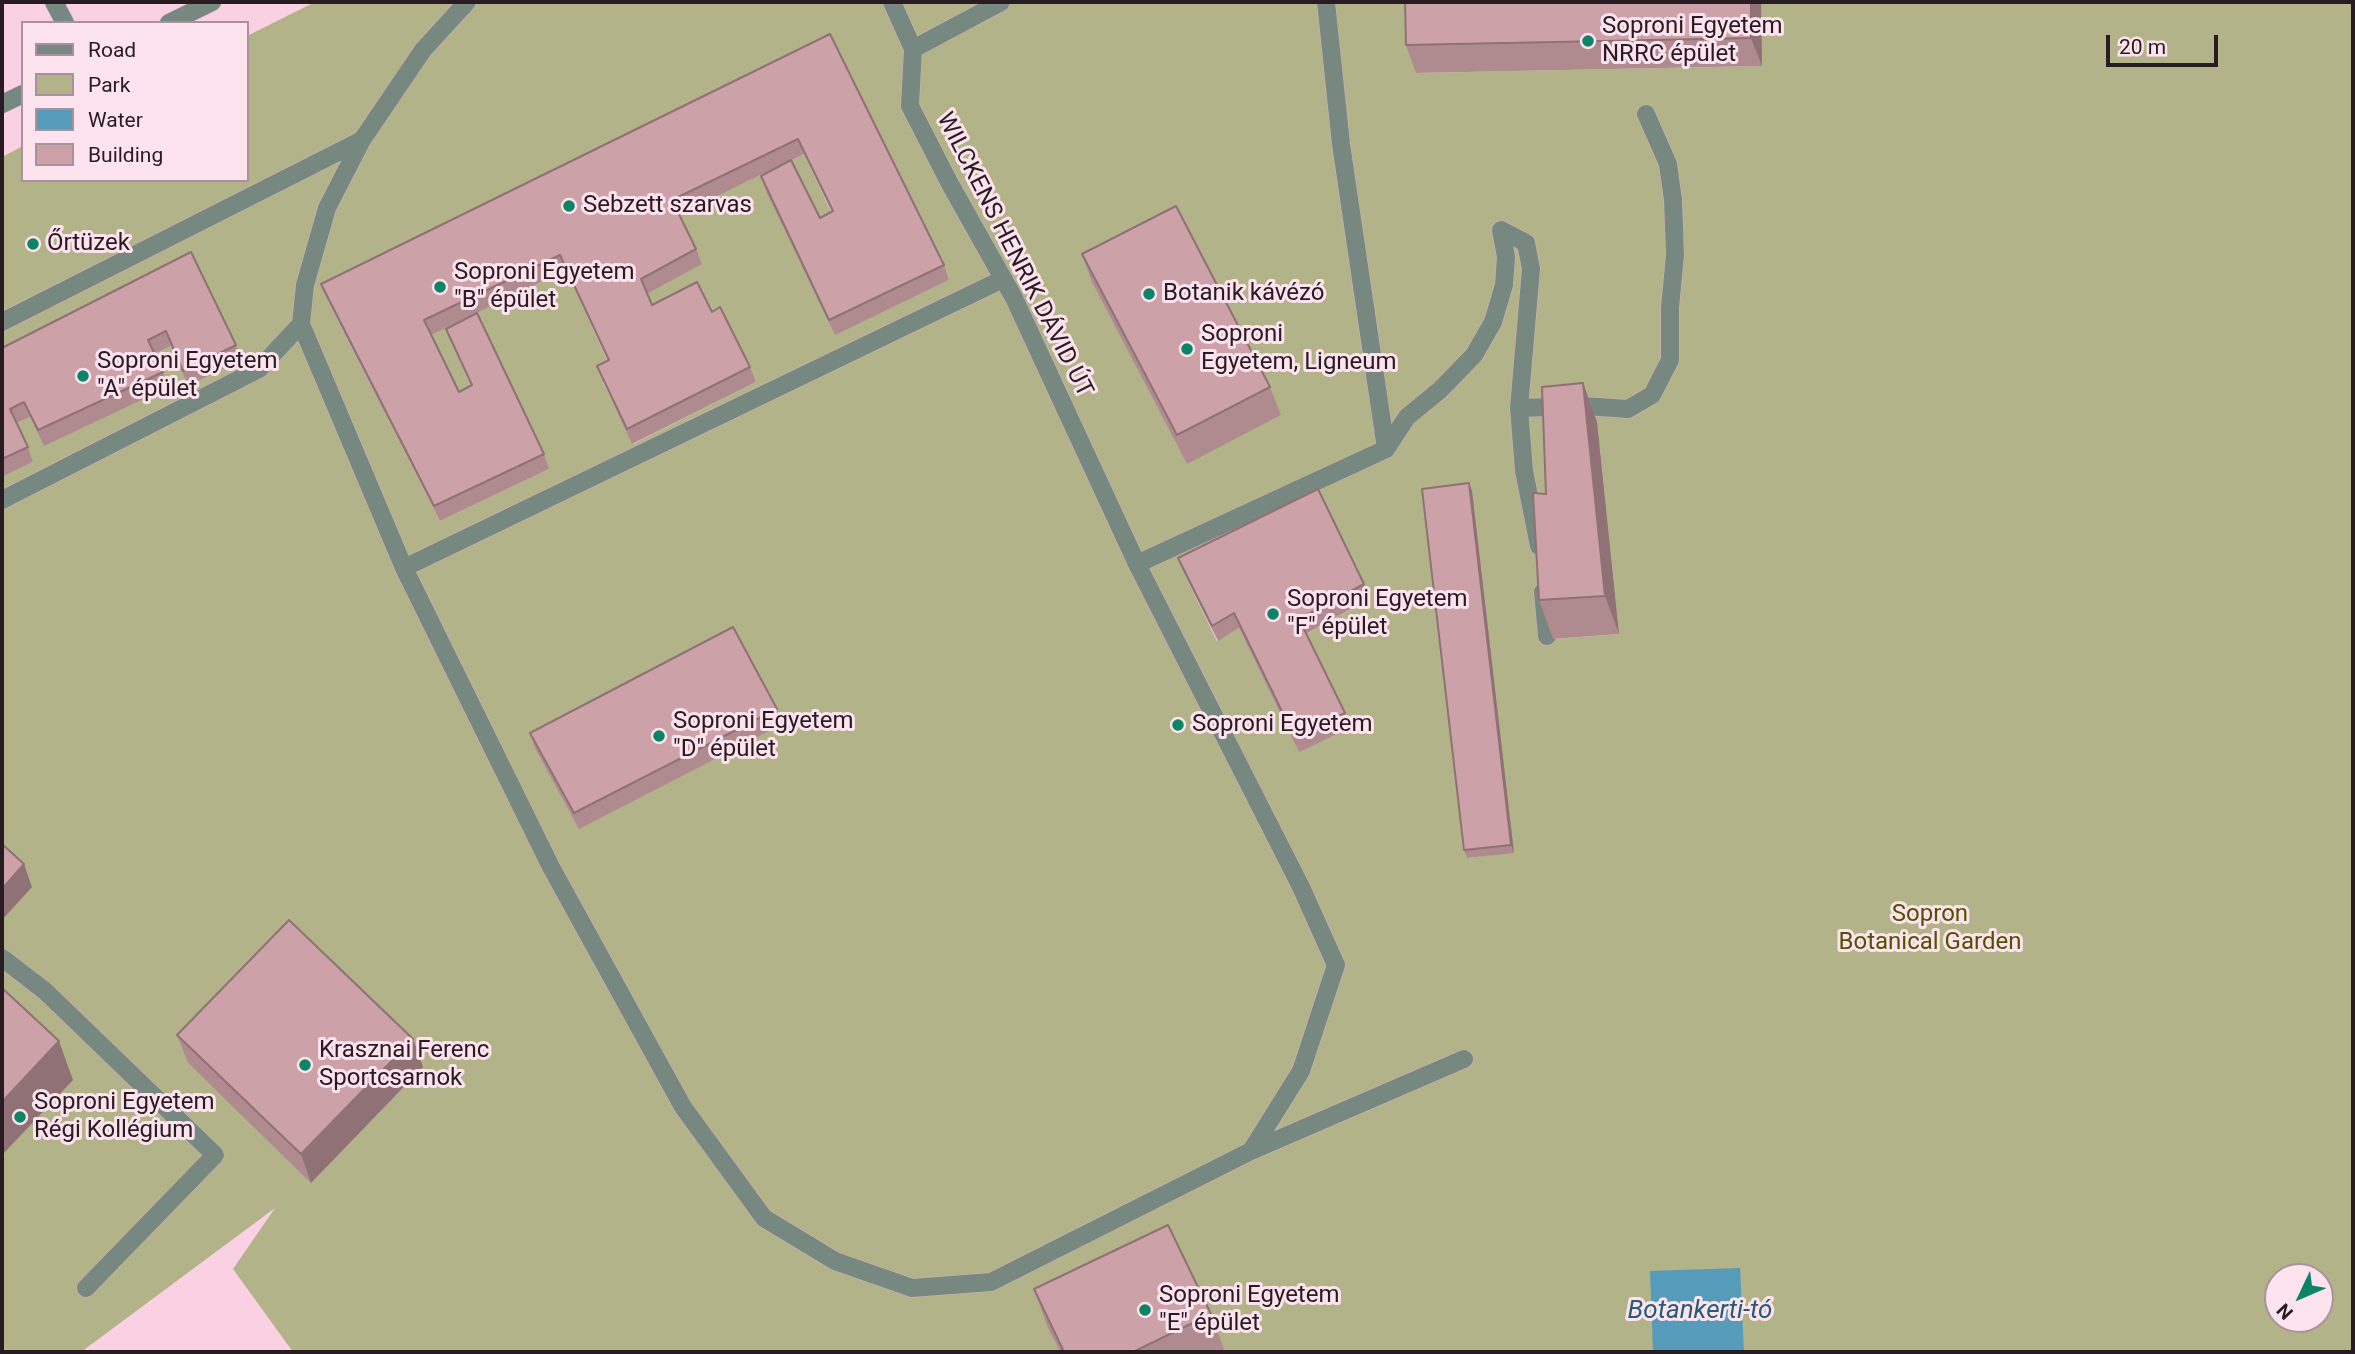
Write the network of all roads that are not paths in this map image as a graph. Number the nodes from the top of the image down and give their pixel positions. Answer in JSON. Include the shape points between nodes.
{"nodes":[{"id":1,"x":54,"y":2,"type":"edge"},
{"id":2,"x":212,"y":2,"type":"edge"},
{"id":3,"x":467,"y":2,"type":"edge"},
{"id":4,"x":892,"y":2,"type":"edge"},
{"id":5,"x":1001,"y":2,"type":"edge"},
{"id":6,"x":1326,"y":2,"type":"edge"},
{"id":7,"x":64,"y":21,"type":"edge"},
{"id":8,"x":173,"y":21,"type":"edge"},
{"id":9,"x":913,"y":49,"type":"junction"},
{"id":10,"x":21,"y":95,"type":"edge"},
{"id":11,"x":2,"y":104,"type":"edge"},
{"id":12,"x":1646,"y":114,"type":"dead end"},
{"id":13,"x":362,"y":140,"type":"junction"},
{"id":14,"x":1003,"y":279,"type":"junction"},
{"id":15,"x":2,"y":322,"type":"edge"},
{"id":16,"x":302,"y":324,"type":"junction"},
{"id":17,"x":1519,"y":408,"type":"junction"},
{"id":18,"x":1386,"y":449,"type":"junction"},
{"id":19,"x":2,"y":500,"type":"edge"},
{"id":20,"x":1137,"y":564,"type":"junction"},
{"id":21,"x":404,"y":568,"type":"junction"},
{"id":22,"x":1547,"y":636,"type":"edge"},
{"id":23,"x":2,"y":958,"type":"edge"},
{"id":24,"x":1464,"y":1059,"type":"dead end"},
{"id":25,"x":1251,"y":1151,"type":"junction"},
{"id":26,"x":86,"y":1288,"type":"dead end"}],
"edges":[{"from":1,"to":7,"type":"street"},
{"from":2,"to":8,"type":"street"},
{"from":3,"to":13,"type":"street","via":[[423,50]]},
{"from":4,"to":9,"type":"street","name":"WILCKENS HENRIK DÁVID ÚT"},
{"from":5,"to":9,"type":"street"},
{"from":6,"to":18,"type":"street"},
{"from":9,"to":14,"type":"street","name":"WILCKENS HENRIK DÁVID ÚT","via":[[910,106]]},
{"from":10,"to":11,"type":"street"},
{"from":12,"to":17,"type":"street","via":[[1668,164],[1673,200],[1670,360],[1652,395],[1628,409]]},
{"from":13,"to":15,"type":"street"},
{"from":13,"to":16,"type":"street","via":[[327,208],[305,285]]},
{"from":14,"to":20,"type":"street","name":"WILCKENS HENRIK DÁVID ÚT"},
{"from":14,"to":21,"type":"street"},
{"from":16,"to":19,"type":"street","via":[[259,369]]},
{"from":16,"to":21,"type":"street"},
{"from":17,"to":18,"type":"street","via":[[1531,269],[1526,243],[1501,230],[1506,257],[1504,285],[1493,322],[1474,355],[1407,417]]},
{"from":17,"to":22,"type":"street"},
{"from":18,"to":20,"type":"street"},
{"from":20,"to":25,"type":"street","name":"WILCKENS HENRIK DÁVID ÚT","via":[[1336,965],[1301,1071]]},
{"from":21,"to":25,"type":"street","via":[[551,867],[676,1095],[764,1218],[835,1261],[912,1288],[991,1282]]},
{"from":23,"to":26,"type":"street","via":[[45,991],[215,1155]]},
{"from":24,"to":25,"type":"street"}]}
